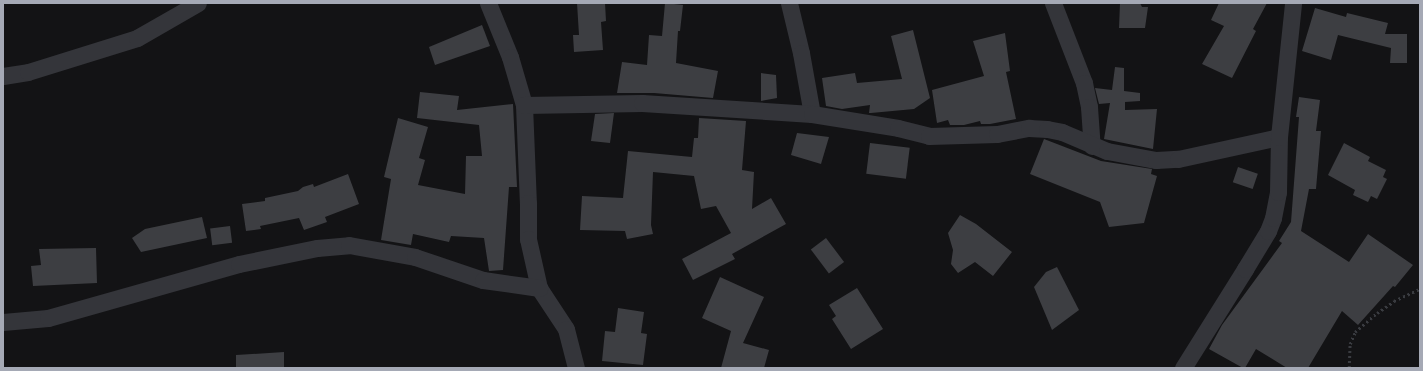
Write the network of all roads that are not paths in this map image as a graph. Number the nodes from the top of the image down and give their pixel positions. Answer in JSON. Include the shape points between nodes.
{"nodes":[{"id":1,"x":198,"y":3,"type":"edge"},
{"id":2,"x":488,"y":3,"type":"edge"},
{"id":3,"x":790,"y":3,"type":"edge"},
{"id":4,"x":1053,"y":3,"type":"edge"},
{"id":5,"x":1293,"y":3,"type":"edge"},
{"id":6,"x":3,"y":76,"type":"edge"},
{"id":7,"x":524,"y":106,"type":"junction"},
{"id":8,"x":812,"y":114,"type":"junction"},
{"id":9,"x":1279,"y":137,"type":"junction"},
{"id":10,"x":1092,"y":146,"type":"junction"},
{"id":11,"x":539,"y":288,"type":"junction"},
{"id":12,"x":3,"y":322,"type":"edge"},
{"id":13,"x":576,"y":368,"type":"edge"},
{"id":14,"x":1183,"y":368,"type":"edge"}],
"edges":[{"from":1,"to":6,"type":"street","via":[[137,38],[28,72]]},
{"from":2,"to":7,"type":"street","via":[[510,56]]},
{"from":3,"to":8,"type":"street"},
{"from":4,"to":10,"type":"street","via":[[1084,84],[1089,107]]},
{"from":5,"to":9,"type":"street"},
{"from":7,"to":8,"type":"street","via":[[642,104]]},
{"from":7,"to":11,"type":"street","via":[[528,240]]},
{"from":8,"to":10,"type":"street","via":[[898,128],[929,136],[998,134],[1029,128],[1047,129],[1062,132]]},
{"from":9,"to":10,"type":"street","via":[[1178,159],[1156,160]]},
{"from":9,"to":14,"type":"street","via":[[1278,192],[1276,208],[1268,231]]},
{"from":11,"to":12,"type":"street","via":[[483,280],[415,257],[349,245],[316,248],[239,264],[48,318]]},
{"from":11,"to":13,"type":"street","via":[[566,329]]}]}
